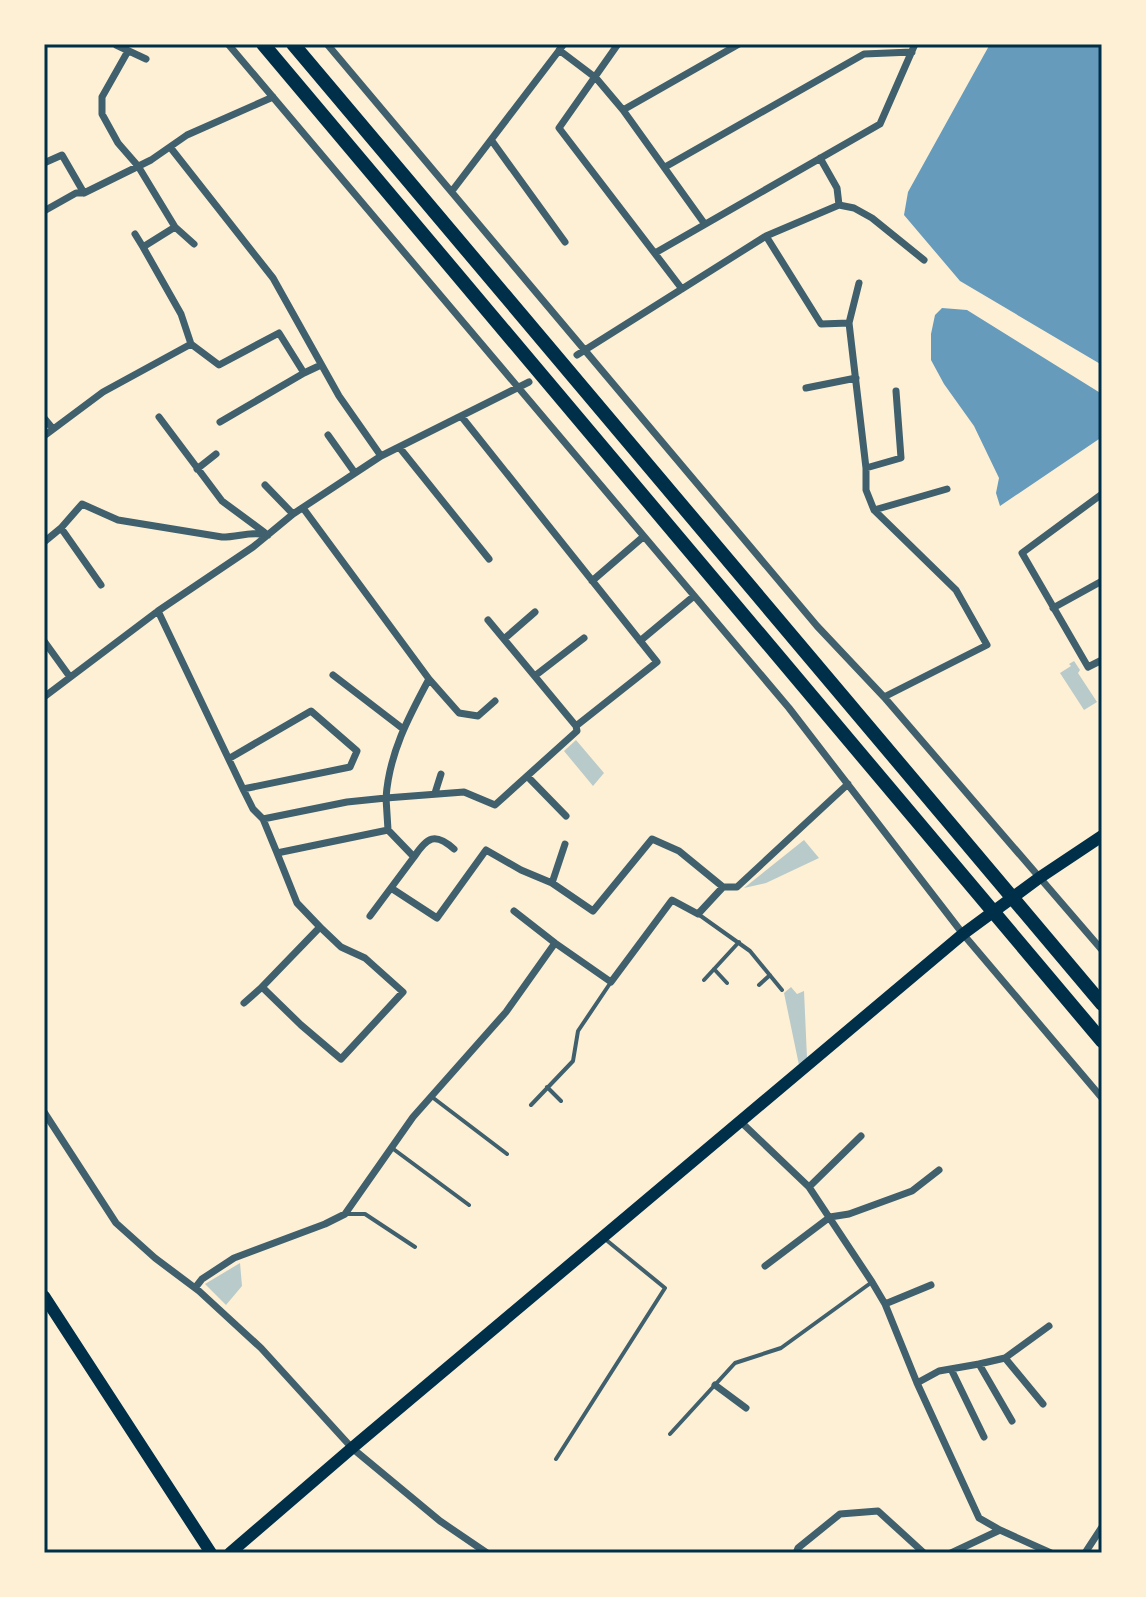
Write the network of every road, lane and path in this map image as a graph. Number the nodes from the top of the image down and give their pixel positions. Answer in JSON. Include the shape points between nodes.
{"nodes":[{"id":1,"x":228,"y":44,"type":"edge"},
{"id":2,"x":263,"y":44,"type":"edge"},
{"id":3,"x":293,"y":44,"type":"edge"},
{"id":4,"x":327,"y":44,"type":"edge"},
{"id":5,"x":618,"y":44,"type":"edge"},
{"id":6,"x":739,"y":44,"type":"edge"},
{"id":7,"x":116,"y":45,"type":"edge"},
{"id":8,"x":561,"y":47,"type":"edge"},
{"id":9,"x":914,"y":48,"type":"edge"},
{"id":10,"x":128,"y":51,"type":"junction"},
{"id":11,"x":146,"y":59,"type":"dead end"},
{"id":12,"x":596,"y":78,"type":"junction"},
{"id":13,"x":273,"y":97,"type":"junction"},
{"id":14,"x":623,"y":110,"type":"junction"},
{"id":15,"x":492,"y":141,"type":"junction"},
{"id":16,"x":170,"y":147,"type":"junction"},
{"id":17,"x":820,"y":158,"type":"junction"},
{"id":18,"x":44,"y":163,"type":"edge"},
{"id":19,"x":138,"y":166,"type":"junction"},
{"id":20,"x":665,"y":167,"type":"junction"},
{"id":21,"x":452,"y":191,"type":"junction"},
{"id":22,"x":84,"y":193,"type":"junction"},
{"id":23,"x":839,"y":205,"type":"junction"},
{"id":24,"x":44,"y":211,"type":"edge"},
{"id":25,"x":704,"y":223,"type":"junction"},
{"id":26,"x":175,"y":227,"type":"junction"},
{"id":27,"x":135,"y":234,"type":"dead end"},
{"id":28,"x":766,"y":236,"type":"junction"},
{"id":29,"x":565,"y":242,"type":"dead end"},
{"id":30,"x":194,"y":244,"type":"dead end"},
{"id":31,"x":143,"y":247,"type":"junction"},
{"id":32,"x":655,"y":253,"type":"junction"},
{"id":33,"x":924,"y":260,"type":"dead end"},
{"id":34,"x":859,"y":283,"type":"dead end"},
{"id":35,"x":682,"y":289,"type":"junction"},
{"id":36,"x":849,"y":323,"type":"junction"},
{"id":37,"x":191,"y":344,"type":"junction"},
{"id":38,"x":587,"y":349,"type":"junction"},
{"id":39,"x":577,"y":355,"type":"dead end"},
{"id":40,"x":321,"y":365,"type":"junction"},
{"id":41,"x":304,"y":373,"type":"junction"},
{"id":42,"x":856,"y":378,"type":"junction"},
{"id":43,"x":529,"y":382,"type":"dead end"},
{"id":44,"x":519,"y":388,"type":"junction"},
{"id":45,"x":806,"y":388,"type":"dead end"},
{"id":46,"x":896,"y":391,"type":"dead end"},
{"id":47,"x":461,"y":416,"type":"junction"},
{"id":48,"x":159,"y":417,"type":"dead end"},
{"id":49,"x":44,"y":418,"type":"edge"},
{"id":50,"x":220,"y":422,"type":"dead end"},
{"id":51,"x":53,"y":429,"type":"junction"},
{"id":52,"x":328,"y":435,"type":"dead end"},
{"id":53,"x":44,"y":436,"type":"edge"},
{"id":54,"x":399,"y":447,"type":"junction"},
{"id":55,"x":216,"y":454,"type":"dead end"},
{"id":56,"x":381,"y":456,"type":"junction"},
{"id":57,"x":866,"y":468,"type":"junction"},
{"id":58,"x":197,"y":469,"type":"junction"},
{"id":59,"x":355,"y":473,"type":"junction"},
{"id":60,"x":265,"y":485,"type":"dead end"},
{"id":61,"x":947,"y":489,"type":"dead end"},
{"id":62,"x":1102,"y":494,"type":"edge"},
{"id":63,"x":303,"y":508,"type":"junction"},
{"id":64,"x":874,"y":510,"type":"junction"},
{"id":65,"x":293,"y":514,"type":"junction"},
{"id":66,"x":61,"y":528,"type":"junction"},
{"id":67,"x":268,"y":535,"type":"junction"},
{"id":68,"x":643,"y":537,"type":"junction"},
{"id":69,"x":44,"y":542,"type":"edge"},
{"id":70,"x":489,"y":559,"type":"dead end"},
{"id":71,"x":592,"y":581,"type":"junction"},
{"id":72,"x":1102,"y":581,"type":"edge"},
{"id":73,"x":101,"y":585,"type":"dead end"},
{"id":74,"x":694,"y":596,"type":"junction"},
{"id":75,"x":1053,"y":608,"type":"junction"},
{"id":76,"x":158,"y":611,"type":"junction"},
{"id":77,"x":535,"y":612,"type":"dead end"},
{"id":78,"x":488,"y":620,"type":"dead end"},
{"id":79,"x":584,"y":638,"type":"dead end"},
{"id":80,"x":504,"y":639,"type":"junction"},
{"id":81,"x":44,"y":641,"type":"edge"},
{"id":82,"x":640,"y":641,"type":"junction"},
{"id":83,"x":1102,"y":660,"type":"edge"},
{"id":84,"x":333,"y":675,"type":"dead end"},
{"id":85,"x":536,"y":675,"type":"junction"},
{"id":86,"x":70,"y":677,"type":"junction"},
{"id":87,"x":429,"y":679,"type":"junction"},
{"id":88,"x":44,"y":697,"type":"edge"},
{"id":89,"x":884,"y":697,"type":"junction"},
{"id":90,"x":495,"y":701,"type":"dead end"},
{"id":91,"x":576,"y":726,"type":"junction"},
{"id":92,"x":402,"y":728,"type":"junction"},
{"id":93,"x":230,"y":758,"type":"junction"},
{"id":94,"x":441,"y":774,"type":"dead end"},
{"id":95,"x":528,"y":777,"type":"junction"},
{"id":96,"x":848,"y":784,"type":"junction"},
{"id":97,"x":243,"y":789,"type":"junction"},
{"id":98,"x":435,"y":793,"type":"junction"},
{"id":99,"x":386,"y":798,"type":"junction"},
{"id":100,"x":566,"y":816,"type":"dead end"},
{"id":101,"x":263,"y":819,"type":"junction"},
{"id":102,"x":388,"y":830,"type":"junction"},
{"id":103,"x":1102,"y":836,"type":"edge"},
{"id":104,"x":565,"y":844,"type":"dead end"},
{"id":105,"x":454,"y":849,"type":"dead end"},
{"id":106,"x":277,"y":853,"type":"junction"},
{"id":107,"x":414,"y":857,"type":"junction"},
{"id":108,"x":1039,"y":878,"type":"junction"},
{"id":109,"x":552,"y":883,"type":"junction"},
{"id":110,"x":723,"y":887,"type":"junction"},
{"id":111,"x":391,"y":888,"type":"junction"},
{"id":112,"x":514,"y":911,"type":"dead end"},
{"id":113,"x":698,"y":914,"type":"junction"},
{"id":114,"x":370,"y":916,"type":"dead end"},
{"id":115,"x":320,"y":927,"type":"junction"},
{"id":116,"x":963,"y":934,"type":"junction"},
{"id":117,"x":739,"y":942,"type":"junction"},
{"id":118,"x":555,"y":943,"type":"junction"},
{"id":119,"x":1102,"y":950,"type":"edge"},
{"id":120,"x":714,"y":969,"type":"junction"},
{"id":121,"x":770,"y":975,"type":"junction"},
{"id":122,"x":704,"y":980,"type":"dead end"},
{"id":123,"x":611,"y":982,"type":"junction"},
{"id":124,"x":727,"y":983,"type":"dead end"},
{"id":125,"x":759,"y":985,"type":"dead end"},
{"id":126,"x":262,"y":987,"type":"junction"},
{"id":127,"x":782,"y":990,"type":"dead end"},
{"id":128,"x":244,"y":1003,"type":"dead end"},
{"id":129,"x":1102,"y":1004,"type":"edge"},
{"id":130,"x":1102,"y":1041,"type":"edge"},
{"id":131,"x":547,"y":1087,"type":"junction"},
{"id":132,"x":432,"y":1097,"type":"junction"},
{"id":133,"x":1102,"y":1098,"type":"edge"},
{"id":134,"x":561,"y":1101,"type":"dead end"},
{"id":135,"x":531,"y":1105,"type":"dead end"},
{"id":136,"x":46,"y":1118,"type":"edge"},
{"id":137,"x":741,"y":1122,"type":"junction"},
{"id":138,"x":861,"y":1136,"type":"dead end"},
{"id":139,"x":390,"y":1146,"type":"junction"},
{"id":140,"x":507,"y":1154,"type":"dead end"},
{"id":141,"x":939,"y":1170,"type":"dead end"},
{"id":142,"x":809,"y":1187,"type":"junction"},
{"id":143,"x":469,"y":1205,"type":"dead end"},
{"id":144,"x":345,"y":1214,"type":"junction"},
{"id":145,"x":830,"y":1217,"type":"junction"},
{"id":146,"x":603,"y":1237,"type":"junction"},
{"id":147,"x":415,"y":1247,"type":"dead end"},
{"id":148,"x":765,"y":1266,"type":"dead end"},
{"id":149,"x":872,"y":1282,"type":"junction"},
{"id":150,"x":931,"y":1285,"type":"dead end"},
{"id":151,"x":195,"y":1288,"type":"junction"},
{"id":152,"x":44,"y":1296,"type":"edge"},
{"id":153,"x":885,"y":1304,"type":"junction"},
{"id":154,"x":1049,"y":1326,"type":"dead end"},
{"id":155,"x":1005,"y":1358,"type":"junction"},
{"id":156,"x":979,"y":1364,"type":"junction"},
{"id":157,"x":951,"y":1369,"type":"junction"},
{"id":158,"x":917,"y":1383,"type":"junction"},
{"id":159,"x":715,"y":1385,"type":"junction"},
{"id":160,"x":1043,"y":1404,"type":"dead end"},
{"id":161,"x":746,"y":1408,"type":"dead end"},
{"id":162,"x":1012,"y":1421,"type":"dead end"},
{"id":163,"x":670,"y":1434,"type":"dead end"},
{"id":164,"x":984,"y":1437,"type":"dead end"},
{"id":165,"x":352,"y":1448,"type":"junction"},
{"id":166,"x":556,"y":1459,"type":"dead end"},
{"id":167,"x":1102,"y":1527,"type":"edge"},
{"id":168,"x":1000,"y":1530,"type":"junction"},
{"id":169,"x":211,"y":1553,"type":"edge"},
{"id":170,"x":230,"y":1553,"type":"edge"},
{"id":171,"x":487,"y":1553,"type":"edge"},
{"id":172,"x":796,"y":1553,"type":"edge"},
{"id":173,"x":924,"y":1553,"type":"edge"},
{"id":174,"x":951,"y":1553,"type":"edge"},
{"id":175,"x":1051,"y":1553,"type":"edge"},
{"id":176,"x":1085,"y":1553,"type":"edge"}],
"edges":[{"from":1,"to":13,"type":"street"},
{"from":2,"to":130,"type":"highway"},
{"from":3,"to":129,"type":"highway"},
{"from":4,"to":21,"type":"street"},
{"from":5,"to":12,"type":"street"},
{"from":6,"to":14,"type":"street"},
{"from":7,"to":10,"type":"street"},
{"from":8,"to":12,"type":"street"},
{"from":8,"to":15,"type":"street"},
{"from":9,"to":17,"type":"street","via":[[880,124]]},
{"from":9,"to":20,"type":"street","via":[[864,54]]},
{"from":10,"to":11,"type":"street"},
{"from":10,"to":19,"type":"street","via":[[102,97],[102,114]]},
{"from":12,"to":14,"type":"street"},
{"from":12,"to":32,"type":"street","via":[[559,128]]},
{"from":13,"to":16,"type":"street"},
{"from":13,"to":44,"type":"street"},
{"from":14,"to":20,"type":"street"},
{"from":15,"to":21,"type":"street"},
{"from":15,"to":29,"type":"street"},
{"from":16,"to":19,"type":"street"},
{"from":16,"to":40,"type":"street","via":[[273,278]]},
{"from":17,"to":23,"type":"street","via":[[837,188]]},
{"from":17,"to":25,"type":"street"},
{"from":18,"to":22,"type":"street","via":[[62,155]]},
{"from":19,"to":22,"type":"street"},
{"from":19,"to":26,"type":"street"},
{"from":20,"to":25,"type":"street"},
{"from":21,"to":38,"type":"street"},
{"from":22,"to":24,"type":"street"},
{"from":23,"to":28,"type":"street"},
{"from":23,"to":33,"type":"street","via":[[872,218]]},
{"from":25,"to":32,"type":"street"},
{"from":26,"to":30,"type":"street"},
{"from":26,"to":31,"type":"street"},
{"from":27,"to":31,"type":"street"},
{"from":28,"to":35,"type":"street"},
{"from":28,"to":36,"type":"street","via":[[821,324]]},
{"from":31,"to":37,"type":"street","via":[[181,314]]},
{"from":32,"to":35,"type":"street"},
{"from":34,"to":36,"type":"street"},
{"from":35,"to":38,"type":"street"},
{"from":36,"to":42,"type":"street"},
{"from":37,"to":41,"type":"street","via":[[219,365],[279,333]]},
{"from":37,"to":51,"type":"street","via":[[103,392]]},
{"from":38,"to":39,"type":"street"},
{"from":38,"to":89,"type":"street","via":[[817,626]]},
{"from":40,"to":41,"type":"street"},
{"from":40,"to":56,"type":"street"},
{"from":41,"to":50,"type":"street"},
{"from":42,"to":45,"type":"street"},
{"from":42,"to":57,"type":"street"},
{"from":43,"to":44,"type":"street"},
{"from":44,"to":47,"type":"street"},
{"from":44,"to":68,"type":"street"},
{"from":46,"to":57,"type":"street","via":[[901,458]]},
{"from":47,"to":54,"type":"street"},
{"from":47,"to":71,"type":"street"},
{"from":48,"to":58,"type":"street"},
{"from":49,"to":51,"type":"street"},
{"from":51,"to":53,"type":"street"},
{"from":52,"to":59,"type":"street"},
{"from":54,"to":56,"type":"street"},
{"from":54,"to":70,"type":"street"},
{"from":55,"to":58,"type":"street"},
{"from":56,"to":59,"type":"street"},
{"from":57,"to":64,"type":"street","via":[[866,490]]},
{"from":58,"to":67,"type":"street","via":[[222,501]]},
{"from":59,"to":63,"type":"street"},
{"from":60,"to":65,"type":"street"},
{"from":61,"to":64,"type":"street"},
{"from":62,"to":75,"type":"street","via":[[1022,553]]},
{"from":63,"to":65,"type":"street"},
{"from":63,"to":87,"type":"street"},
{"from":64,"to":89,"type":"street","via":[[956,590],[987,645]]},
{"from":65,"to":67,"type":"street"},
{"from":66,"to":67,"type":"street","via":[[82,504],[118,520],[222,537]]},
{"from":66,"to":69,"type":"street"},
{"from":66,"to":73,"type":"street"},
{"from":67,"to":76,"type":"street"},
{"from":68,"to":71,"type":"street"},
{"from":68,"to":74,"type":"street"},
{"from":71,"to":82,"type":"street"},
{"from":72,"to":75,"type":"street"},
{"from":74,"to":82,"type":"street"},
{"from":74,"to":96,"type":"street"},
{"from":75,"to":83,"type":"street","via":[[1088,667]]},
{"from":76,"to":86,"type":"street"},
{"from":76,"to":93,"type":"street"},
{"from":77,"to":80,"type":"street"},
{"from":78,"to":80,"type":"street"},
{"from":79,"to":85,"type":"street"},
{"from":80,"to":85,"type":"street"},
{"from":81,"to":86,"type":"street"},
{"from":82,"to":91,"type":"street","via":[[657,662]]},
{"from":84,"to":92,"type":"street"},
{"from":85,"to":91,"type":"street"},
{"from":86,"to":88,"type":"street"},
{"from":87,"to":90,"type":"street","via":[[467,716],[478,716]]},
{"from":87,"to":92,"type":"street"},
{"from":89,"to":108,"type":"street"},
{"from":91,"to":95,"type":"street","via":[[577,731]]},
{"from":92,"to":99,"type":"street"},
{"from":93,"to":97,"type":"street"},
{"from":93,"to":97,"type":"street","via":[[311,711],[357,751],[350,767]]},
{"from":94,"to":98,"type":"street"},
{"from":95,"to":98,"type":"street","via":[[495,805],[464,792]]},
{"from":95,"to":100,"type":"street"},
{"from":96,"to":110,"type":"street","via":[[737,887]]},
{"from":96,"to":116,"type":"street"},
{"from":97,"to":101,"type":"street"},
{"from":98,"to":99,"type":"street"},
{"from":99,"to":101,"type":"street"},
{"from":99,"to":102,"type":"street"},
{"from":101,"to":106,"type":"street"},
{"from":102,"to":106,"type":"street"},
{"from":102,"to":107,"type":"street"},
{"from":103,"to":108,"type":"main road"},
{"from":104,"to":109,"type":"street"},
{"from":105,"to":107,"type":"street","via":[[436,838],[424,842]]},
{"from":106,"to":115,"type":"street","via":[[297,903]]},
{"from":107,"to":111,"type":"street"},
{"from":108,"to":116,"type":"main road"},
{"from":108,"to":119,"type":"street"},
{"from":109,"to":110,"type":"street","via":[[593,911],[652,839],[679,851]]},
{"from":109,"to":111,"type":"street","via":[[486,850],[437,918]]},
{"from":110,"to":113,"type":"street"},
{"from":111,"to":114,"type":"street"},
{"from":112,"to":118,"type":"street"},
{"from":113,"to":117,"type":"lane"},
{"from":113,"to":123,"type":"street","via":[[672,900]]},
{"from":115,"to":126,"type":"street"},
{"from":115,"to":126,"type":"street","via":[[403,992],[341,1059]]},
{"from":116,"to":133,"type":"street"},
{"from":116,"to":137,"type":"main road"},
{"from":117,"to":120,"type":"lane"},
{"from":117,"to":121,"type":"lane"},
{"from":118,"to":123,"type":"street"},
{"from":118,"to":132,"type":"street","via":[[506,1012]]},
{"from":120,"to":122,"type":"lane"},
{"from":120,"to":124,"type":"lane"},
{"from":121,"to":125,"type":"lane"},
{"from":121,"to":127,"type":"lane"},
{"from":123,"to":131,"type":"lane","via":[[578,1031],[573,1061]]},
{"from":126,"to":128,"type":"street"},
{"from":131,"to":134,"type":"lane"},
{"from":131,"to":135,"type":"lane"},
{"from":132,"to":139,"type":"street"},
{"from":132,"to":140,"type":"lane"},
{"from":136,"to":151,"type":"street","via":[[116,1223]]},
{"from":137,"to":142,"type":"street"},
{"from":137,"to":146,"type":"main road"},
{"from":138,"to":142,"type":"street"},
{"from":139,"to":143,"type":"lane"},
{"from":139,"to":144,"type":"street"},
{"from":141,"to":145,"type":"street","via":[[912,1191]]},
{"from":142,"to":145,"type":"street"},
{"from":144,"to":147,"type":"lane","via":[[365,1214]]},
{"from":144,"to":151,"type":"street","via":[[234,1258]]},
{"from":145,"to":148,"type":"street"},
{"from":145,"to":149,"type":"street"},
{"from":146,"to":165,"type":"main road"},
{"from":146,"to":166,"type":"lane","via":[[665,1288]]},
{"from":149,"to":153,"type":"street"},
{"from":149,"to":159,"type":"lane","via":[[781,1348],[735,1363]]},
{"from":150,"to":153,"type":"street"},
{"from":151,"to":165,"type":"street","via":[[268,1355]]},
{"from":152,"to":169,"type":"main road"},
{"from":153,"to":158,"type":"street"},
{"from":154,"to":155,"type":"street"},
{"from":155,"to":156,"type":"street"},
{"from":155,"to":160,"type":"street"},
{"from":156,"to":157,"type":"street"},
{"from":156,"to":162,"type":"street"},
{"from":157,"to":158,"type":"street"},
{"from":157,"to":164,"type":"street"},
{"from":158,"to":168,"type":"street","via":[[979,1518]]},
{"from":159,"to":161,"type":"street"},
{"from":159,"to":163,"type":"lane"},
{"from":165,"to":170,"type":"main road"},
{"from":165,"to":171,"type":"street"},
{"from":167,"to":176,"type":"street"},
{"from":168,"to":174,"type":"street"},
{"from":168,"to":175,"type":"street"},
{"from":172,"to":173,"type":"street","via":[[840,1514],[878,1511]]}]}
